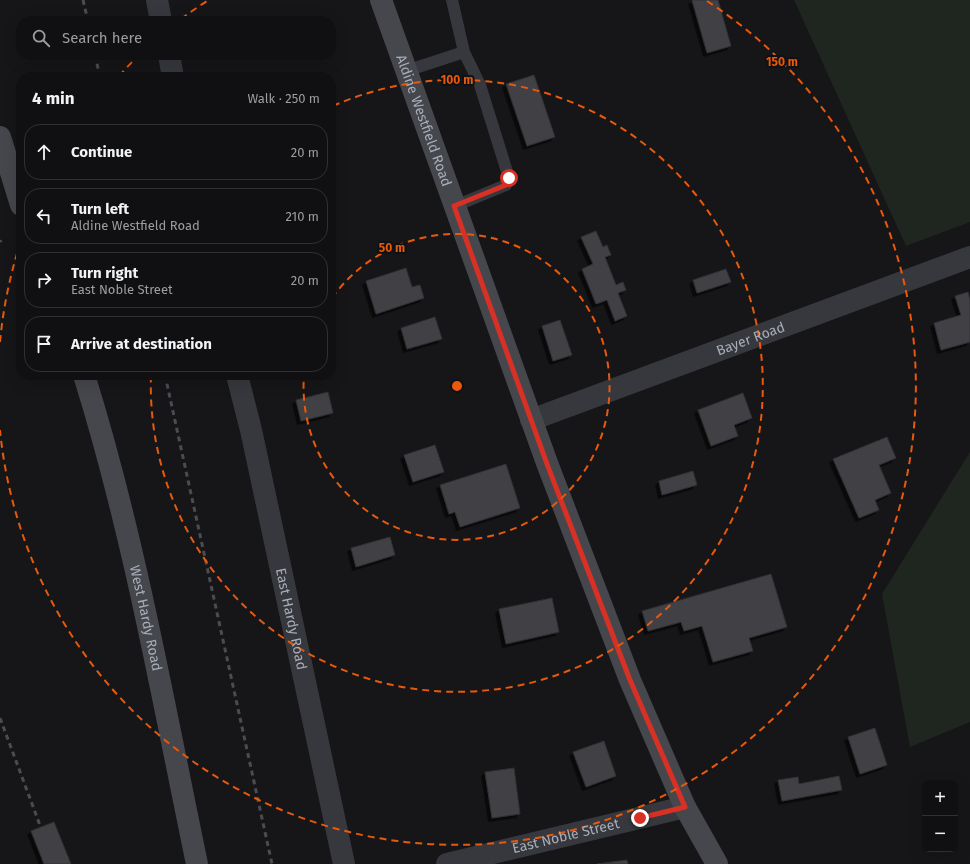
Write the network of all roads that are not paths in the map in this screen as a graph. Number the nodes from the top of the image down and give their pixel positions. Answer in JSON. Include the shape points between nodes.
{"nodes":[{"id":1,"x":157,"y":0,"type":"edge"},
{"id":2,"x":381,"y":0,"type":"edge"},
{"id":3,"x":452,"y":0,"type":"edge"},
{"id":4,"x":161,"y":16,"type":"edge"},
{"id":5,"x":464,"y":52,"type":"junction"},
{"id":6,"x":170,"y":60,"type":"edge"},
{"id":7,"x":406,"y":71,"type":"junction"},
{"id":8,"x":173,"y":72,"type":"edge"},
{"id":9,"x":0,"y":137,"type":"edge"},
{"id":10,"x":16,"y":189,"type":"edge"},
{"id":11,"x":454,"y":206,"type":"junction"},
{"id":12,"x":970,"y":257,"type":"edge"},
{"id":13,"x":86,"y":380,"type":"edge"},
{"id":14,"x":238,"y":380,"type":"edge"},
{"id":15,"x":531,"y":420,"type":"junction"},
{"id":16,"x":685,"y":807,"type":"junction"},
{"id":17,"x":197,"y":864,"type":"edge"},
{"id":18,"x":344,"y":864,"type":"edge"},
{"id":19,"x":447,"y":864,"type":"edge"},
{"id":20,"x":717,"y":864,"type":"edge"}],
"edges":[{"from":1,"to":4,"type":"street"},
{"from":2,"to":7,"type":"main road","name":"Aldine Westfield Road"},
{"from":3,"to":5,"type":"lane"},
{"from":5,"to":7,"type":"lane"},
{"from":5,"to":11,"type":"lane","via":[[480,85],[509,178],[506,185]]},
{"from":6,"to":8,"type":"street"},
{"from":7,"to":11,"type":"main road","name":"Aldine Westfield Road"},
{"from":9,"to":10,"type":"main road"},
{"from":11,"to":15,"type":"main road","name":"Aldine Westfield Road"},
{"from":12,"to":15,"type":"street","name":"Bayer Road"},
{"from":13,"to":17,"type":"main road","name":"West Hardy Road","via":[[101,427],[138,580]]},
{"from":14,"to":18,"type":"street","name":"East Hardy Road"},
{"from":15,"to":16,"type":"main road","name":"Aldine Westfield Road","via":[[630,680]]},
{"from":16,"to":19,"type":"street","name":"East Noble Street"},
{"from":16,"to":20,"type":"main road","name":"Aldine Westfield Road"}]}
